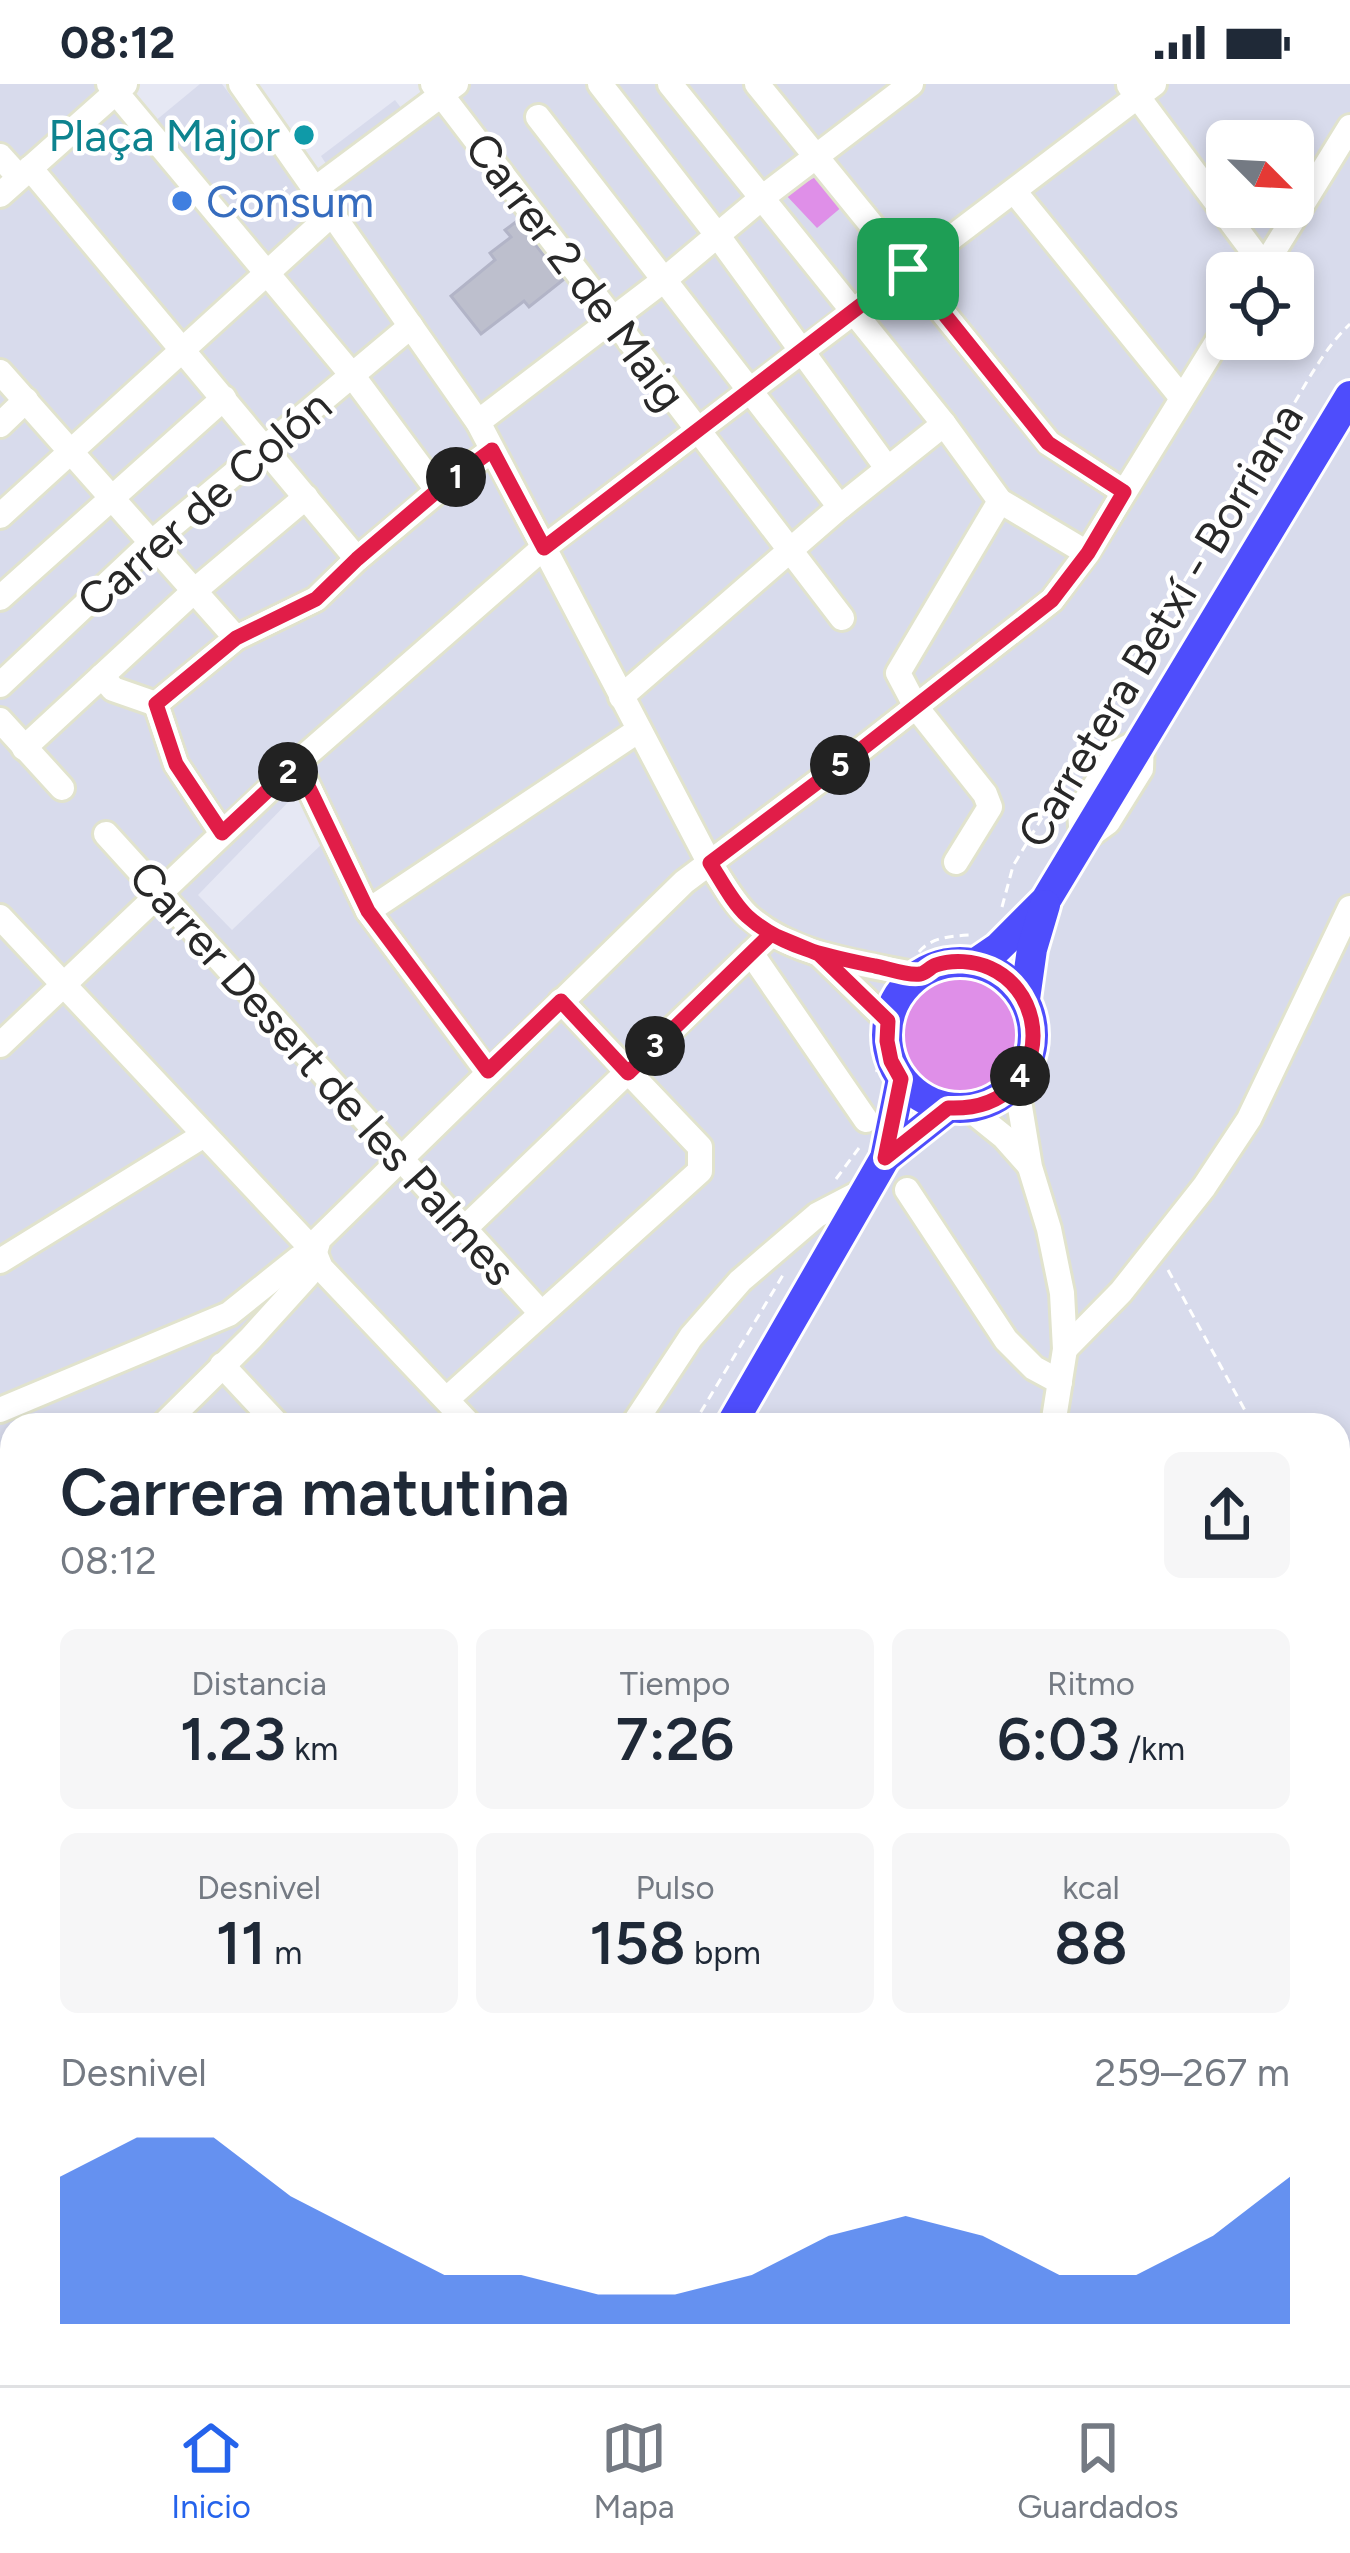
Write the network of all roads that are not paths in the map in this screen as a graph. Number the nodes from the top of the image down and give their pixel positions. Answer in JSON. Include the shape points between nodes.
{"nodes":[{"id":1,"x":600,"y":84,"type":"edge"},
{"id":2,"x":670,"y":84,"type":"edge"},
{"id":3,"x":758,"y":84,"type":"edge"},
{"id":4,"x":908,"y":85,"type":"edge"},
{"id":5,"x":117,"y":87,"type":"edge"},
{"id":6,"x":249,"y":87,"type":"edge"},
{"id":7,"x":444,"y":88,"type":"edge"},
{"id":8,"x":1140,"y":88,"type":"edge"},
{"id":9,"x":538,"y":117,"type":"dead end"},
{"id":10,"x":1350,"y":127,"type":"edge"},
{"id":11,"x":0,"y":156,"type":"edge"},
{"id":12,"x":815,"y":156,"type":"junction"},
{"id":13,"x":16,"y":180,"type":"edge"},
{"id":14,"x":305,"y":185,"type":"junction"},
{"id":15,"x":1014,"y":191,"type":"junction"},
{"id":16,"x":764,"y":197,"type":"junction"},
{"id":17,"x":333,"y":213,"type":"junction"},
{"id":18,"x":718,"y":236,"type":"junction"},
{"id":19,"x":1251,"y":252,"type":"edge"},
{"id":20,"x":1273,"y":252,"type":"edge"},
{"id":21,"x":908,"y":269,"type":"junction"},
{"id":22,"x":267,"y":272,"type":"junction"},
{"id":23,"x":664,"y":280,"type":"junction"},
{"id":24,"x":853,"y":311,"type":"junction"},
{"id":25,"x":615,"y":318,"type":"junction"},
{"id":26,"x":412,"y":326,"type":"junction"},
{"id":27,"x":182,"y":348,"type":"junction"},
{"id":28,"x":801,"y":352,"type":"junction"},
{"id":29,"x":1206,"y":360,"type":"edge"},
{"id":30,"x":0,"y":372,"type":"edge"},
{"id":31,"x":352,"y":375,"type":"junction"},
{"id":32,"x":749,"y":393,"type":"junction"},
{"id":33,"x":1350,"y":396,"type":"edge"},
{"id":34,"x":224,"y":398,"type":"junction"},
{"id":35,"x":1182,"y":398,"type":"junction"},
{"id":36,"x":26,"y":400,"type":"junction"},
{"id":37,"x":478,"y":422,"type":"junction"},
{"id":38,"x":0,"y":424,"type":"edge"},
{"id":39,"x":944,"y":424,"type":"junction"},
{"id":40,"x":698,"y":431,"type":"junction"},
{"id":41,"x":264,"y":449,"type":"junction"},
{"id":42,"x":492,"y":450,"type":"junction"},
{"id":43,"x":72,"y":451,"type":"junction"},
{"id":44,"x":887,"y":469,"type":"junction"},
{"id":45,"x":438,"y":490,"type":"junction"},
{"id":46,"x":1124,"y":492,"type":"junction"},
{"id":47,"x":110,"y":497,"type":"junction"},
{"id":48,"x":306,"y":497,"type":"junction"},
{"id":49,"x":1000,"y":501,"type":"junction"},
{"id":50,"x":840,"y":507,"type":"junction"},
{"id":51,"x":0,"y":516,"type":"edge"},
{"id":52,"x":150,"y":544,"type":"junction"},
{"id":53,"x":544,"y":548,"type":"junction"},
{"id":54,"x":789,"y":550,"type":"junction"},
{"id":55,"x":1088,"y":553,"type":"junction"},
{"id":56,"x":357,"y":559,"type":"junction"},
{"id":57,"x":193,"y":592,"type":"junction"},
{"id":58,"x":0,"y":598,"type":"edge"},
{"id":59,"x":842,"y":618,"type":"dead end"},
{"id":60,"x":236,"y":638,"type":"junction"},
{"id":61,"x":102,"y":676,"type":"junction"},
{"id":62,"x":0,"y":685,"type":"edge"},
{"id":63,"x":621,"y":697,"type":"junction"},
{"id":64,"x":156,"y":704,"type":"junction"},
{"id":65,"x":916,"y":706,"type":"junction"},
{"id":66,"x":0,"y":720,"type":"edge"},
{"id":67,"x":639,"y":730,"type":"junction"},
{"id":68,"x":24,"y":748,"type":"junction"},
{"id":69,"x":297,"y":763,"type":"junction"},
{"id":70,"x":62,"y":788,"type":"dead end"},
{"id":71,"x":222,"y":833,"type":"junction"},
{"id":72,"x":106,"y":834,"type":"dead end"},
{"id":73,"x":956,"y":862,"type":"dead end"},
{"id":74,"x":710,"y":863,"type":"junction"},
{"id":75,"x":160,"y":891,"type":"junction"},
{"id":76,"x":1046,"y":900,"type":"junction"},
{"id":77,"x":1350,"y":908,"type":"edge"},
{"id":78,"x":368,"y":911,"type":"junction"},
{"id":79,"x":0,"y":916,"type":"edge"},
{"id":80,"x":771,"y":934,"type":"junction"},
{"id":81,"x":975,"y":949,"type":"junction"},
{"id":82,"x":751,"y":953,"type":"junction"},
{"id":83,"x":819,"y":954,"type":"junction"},
{"id":84,"x":917,"y":965,"type":"junction"},
{"id":85,"x":64,"y":985,"type":"junction"},
{"id":86,"x":1024,"y":999,"type":"junction"},
{"id":87,"x":561,"y":1001,"type":"junction"},
{"id":88,"x":880,"y":1025,"type":"junction"},
{"id":89,"x":0,"y":1045,"type":"edge"},
{"id":90,"x":488,"y":1071,"type":"junction"},
{"id":91,"x":628,"y":1073,"type":"junction"},
{"id":92,"x":889,"y":1076,"type":"junction"},
{"id":93,"x":1016,"y":1083,"type":"junction"},
{"id":94,"x":958,"y":1108,"type":"junction"},
{"id":95,"x":204,"y":1135,"type":"junction"},
{"id":96,"x":871,"y":1140,"type":"junction"},
{"id":97,"x":400,"y":1158,"type":"junction"},
{"id":98,"x":1030,"y":1167,"type":"junction"},
{"id":99,"x":867,"y":1189,"type":"junction"},
{"id":100,"x":907,"y":1190,"type":"dead end"},
{"id":101,"x":464,"y":1229,"type":"junction"},
{"id":102,"x":314,"y":1251,"type":"junction"},
{"id":103,"x":0,"y":1261,"type":"edge"},
{"id":104,"x":541,"y":1313,"type":"junction"},
{"id":105,"x":229,"y":1314,"type":"junction"},
{"id":106,"x":251,"y":1338,"type":"junction"},
{"id":107,"x":1065,"y":1349,"type":"junction"},
{"id":108,"x":222,"y":1365,"type":"junction"},
{"id":109,"x":1060,"y":1382,"type":"junction"},
{"id":110,"x":447,"y":1400,"type":"junction"},
{"id":111,"x":0,"y":1409,"type":"edge"},
{"id":112,"x":175,"y":1413,"type":"edge"},
{"id":113,"x":267,"y":1413,"type":"edge"},
{"id":114,"x":459,"y":1413,"type":"edge"},
{"id":115,"x":641,"y":1413,"type":"edge"},
{"id":116,"x":738,"y":1413,"type":"edge"},
{"id":117,"x":1055,"y":1413,"type":"edge"}],
"edges":[{"from":1,"to":18,"type":"street"},
{"from":2,"to":16,"type":"street"},
{"from":3,"to":12,"type":"street"},
{"from":4,"to":12,"type":"street"},
{"from":5,"to":13,"type":"street"},
{"from":5,"to":22,"type":"street"},
{"from":6,"to":14,"type":"street"},
{"from":7,"to":14,"type":"street"},
{"from":7,"to":25,"type":"street","name":"Carrer 2 de Maig"},
{"from":8,"to":15,"type":"street"},
{"from":8,"to":19,"type":"street"},
{"from":9,"to":23,"type":"street"},
{"from":10,"to":20,"type":"street"},
{"from":11,"to":13,"type":"street"},
{"from":12,"to":16,"type":"street"},
{"from":12,"to":21,"type":"street"},
{"from":13,"to":27,"type":"street"},
{"from":14,"to":17,"type":"street"},
{"from":15,"to":21,"type":"street"},
{"from":15,"to":35,"type":"street"},
{"from":16,"to":18,"type":"street"},
{"from":16,"to":24,"type":"street"},
{"from":17,"to":22,"type":"street"},
{"from":17,"to":26,"type":"street"},
{"from":18,"to":23,"type":"street"},
{"from":18,"to":28,"type":"street"},
{"from":21,"to":24,"type":"street"},
{"from":21,"to":46,"type":"street","via":[[1048,443]]},
{"from":22,"to":27,"type":"street"},
{"from":22,"to":31,"type":"street"},
{"from":23,"to":25,"type":"street"},
{"from":23,"to":32,"type":"street"},
{"from":24,"to":28,"type":"street"},
{"from":24,"to":39,"type":"street"},
{"from":25,"to":37,"type":"street"},
{"from":25,"to":40,"type":"street","name":"Carrer 2 de Maig"},
{"from":26,"to":31,"type":"street","name":"Carrer de Colón"},
{"from":26,"to":37,"type":"street"},
{"from":27,"to":34,"type":"street"},
{"from":27,"to":43,"type":"street"},
{"from":28,"to":32,"type":"street"},
{"from":28,"to":44,"type":"street"},
{"from":29,"to":35,"type":"street"},
{"from":30,"to":36,"type":"street"},
{"from":31,"to":41,"type":"street","name":"Carrer de Colón"},
{"from":31,"to":45,"type":"street"},
{"from":32,"to":40,"type":"street"},
{"from":32,"to":50,"type":"street"},
{"from":33,"to":76,"type":"main road","name":"Carretera Betxí - Borriana"},
{"from":34,"to":41,"type":"street"},
{"from":34,"to":47,"type":"street"},
{"from":35,"to":46,"type":"street"},
{"from":36,"to":38,"type":"street"},
{"from":36,"to":43,"type":"street"},
{"from":37,"to":42,"type":"street"},
{"from":39,"to":44,"type":"street"},
{"from":39,"to":49,"type":"street"},
{"from":40,"to":53,"type":"street"},
{"from":40,"to":54,"type":"street","name":"Carrer 2 de Maig"},
{"from":41,"to":48,"type":"street"},
{"from":41,"to":52,"type":"street","name":"Carrer de Colón"},
{"from":42,"to":45,"type":"street"},
{"from":42,"to":53,"type":"street"},
{"from":43,"to":47,"type":"street"},
{"from":43,"to":51,"type":"street"},
{"from":44,"to":50,"type":"street"},
{"from":45,"to":56,"type":"street"},
{"from":46,"to":55,"type":"street"},
{"from":47,"to":52,"type":"street"},
{"from":47,"to":58,"type":"street"},
{"from":48,"to":56,"type":"street"},
{"from":48,"to":57,"type":"street"},
{"from":49,"to":55,"type":"street"},
{"from":49,"to":65,"type":"street","via":[[898,673]]},
{"from":50,"to":54,"type":"street"},
{"from":52,"to":57,"type":"street"},
{"from":52,"to":62,"type":"street","name":"Carrer de Colón"},
{"from":53,"to":63,"type":"street"},
{"from":53,"to":69,"type":"street"},
{"from":54,"to":59,"type":"street","name":"Carrer 2 de Maig"},
{"from":54,"to":63,"type":"street"},
{"from":55,"to":65,"type":"street","via":[[1052,600]]},
{"from":56,"to":60,"type":"street","via":[[316,599]]},
{"from":57,"to":60,"type":"street"},
{"from":57,"to":61,"type":"street"},
{"from":60,"to":64,"type":"street"},
{"from":61,"to":64,"type":"street","via":[[113,689]]},
{"from":61,"to":68,"type":"street"},
{"from":63,"to":67,"type":"street"},
{"from":64,"to":71,"type":"street","via":[[176,764]]},
{"from":65,"to":73,"type":"street","via":[[986,794],[989,807]]},
{"from":65,"to":74,"type":"street"},
{"from":66,"to":68,"type":"street"},
{"from":67,"to":74,"type":"street"},
{"from":67,"to":78,"type":"street"},
{"from":68,"to":70,"type":"street"},
{"from":69,"to":71,"type":"street"},
{"from":69,"to":78,"type":"street"},
{"from":71,"to":75,"type":"street"},
{"from":72,"to":75,"type":"street","name":"Carrer Desert de les Palmes"},
{"from":74,"to":80,"type":"street","via":[[745,914]]},
{"from":74,"to":87,"type":"street"},
{"from":75,"to":85,"type":"street"},
{"from":75,"to":97,"type":"street","name":"Carrer Desert de les Palmes"},
{"from":76,"to":81,"type":"main road","name":"Carretera Betxí - Borriana","via":[[998,948]]},
{"from":76,"to":86,"type":"main road","name":"Carretera Betxí - Borriana"},
{"from":77,"to":107,"type":"street","via":[[1249,1119],[1121,1292]]},
{"from":78,"to":90,"type":"street"},
{"from":79,"to":85,"type":"street"},
{"from":80,"to":82,"type":"street"},
{"from":80,"to":83,"type":"street"},
{"from":81,"to":84,"type":"main road","via":[[956,962]]},
{"from":81,"to":86,"type":"main road"},
{"from":82,"to":91,"type":"street"},
{"from":82,"to":96,"type":"street"},
{"from":83,"to":84,"type":"street"},
{"from":83,"to":88,"type":"street"},
{"from":84,"to":88,"type":"main road"},
{"from":85,"to":89,"type":"street"},
{"from":85,"to":95,"type":"street"},
{"from":86,"to":93,"type":"main road","via":[[1034,1042]]},
{"from":87,"to":90,"type":"street"},
{"from":87,"to":91,"type":"street"},
{"from":88,"to":92,"type":"main road"},
{"from":90,"to":97,"type":"street"},
{"from":91,"to":101,"type":"street"},
{"from":91,"to":104,"type":"street","via":[[700,1148],[700,1172]]},
{"from":92,"to":94,"type":"main road","via":[[930,1102]]},
{"from":92,"to":96,"type":"main road"},
{"from":93,"to":94,"type":"main road","via":[[986,1104]]},
{"from":93,"to":98,"type":"street"},
{"from":94,"to":96,"type":"main road"},
{"from":94,"to":98,"type":"street","via":[[1004,1137]]},
{"from":95,"to":102,"type":"street"},
{"from":95,"to":103,"type":"street"},
{"from":96,"to":99,"type":"main road"},
{"from":97,"to":101,"type":"street","name":"Carrer Desert de les Palmes"},
{"from":97,"to":102,"type":"street"},
{"from":98,"to":107,"type":"street","via":[[1062,1293]]},
{"from":99,"to":115,"type":"street","via":[[817,1215],[740,1281]]},
{"from":99,"to":116,"type":"main road"},
{"from":100,"to":109,"type":"street","via":[[1006,1340]]},
{"from":101,"to":104,"type":"street","name":"Carrer Desert de les Palmes"},
{"from":102,"to":105,"type":"street"},
{"from":102,"to":106,"type":"street","via":[[308,1275]]},
{"from":102,"to":110,"type":"street","via":[[321,1268]]},
{"from":104,"to":110,"type":"street"},
{"from":105,"to":106,"type":"street"},
{"from":105,"to":111,"type":"street"},
{"from":106,"to":108,"type":"street"},
{"from":107,"to":109,"type":"street"},
{"from":108,"to":112,"type":"street"},
{"from":108,"to":113,"type":"street"},
{"from":109,"to":117,"type":"street"},
{"from":110,"to":114,"type":"street"}]}
